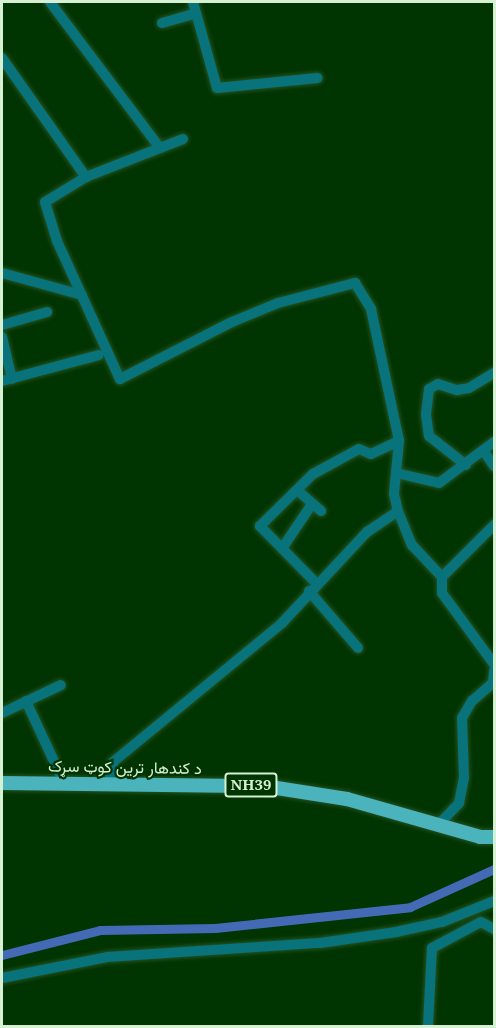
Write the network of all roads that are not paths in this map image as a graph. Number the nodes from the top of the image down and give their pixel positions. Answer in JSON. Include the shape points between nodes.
{"nodes":[{"id":1,"x":50,"y":2,"type":"edge"},
{"id":2,"x":194,"y":7,"type":"edge"},
{"id":3,"x":162,"y":23,"type":"dead end"},
{"id":4,"x":2,"y":58,"type":"edge"},
{"id":5,"x":318,"y":78,"type":"dead end"},
{"id":6,"x":183,"y":140,"type":"dead end"},
{"id":7,"x":160,"y":147,"type":"junction"},
{"id":8,"x":86,"y":177,"type":"junction"},
{"id":9,"x":2,"y":273,"type":"edge"},
{"id":10,"x":82,"y":295,"type":"junction"},
{"id":11,"x":47,"y":312,"type":"dead end"},
{"id":12,"x":2,"y":325,"type":"edge"},
{"id":13,"x":2,"y":337,"type":"edge"},
{"id":14,"x":99,"y":356,"type":"dead end"},
{"id":15,"x":495,"y":373,"type":"edge"},
{"id":16,"x":7,"y":380,"type":"edge"},
{"id":17,"x":399,"y":441,"type":"junction"},
{"id":18,"x":495,"y":442,"type":"edge"},
{"id":19,"x":485,"y":453,"type":"junction"},
{"id":20,"x":466,"y":465,"type":"junction"},
{"id":21,"x":495,"y":466,"type":"edge"},
{"id":22,"x":396,"y":473,"type":"junction"},
{"id":23,"x":297,"y":490,"type":"junction"},
{"id":24,"x":398,"y":511,"type":"junction"},
{"id":25,"x":495,"y":525,"type":"edge"},
{"id":26,"x":282,"y":547,"type":"junction"},
{"id":27,"x":442,"y":577,"type":"junction"},
{"id":28,"x":312,"y":587,"type":"junction"},
{"id":29,"x":358,"y":648,"type":"dead end"},
{"id":30,"x":495,"y":664,"type":"edge"},
{"id":31,"x":495,"y":671,"type":"edge"},
{"id":32,"x":494,"y":683,"type":"edge"},
{"id":33,"x":61,"y":684,"type":"dead end"},
{"id":34,"x":26,"y":701,"type":"junction"},
{"id":35,"x":2,"y":713,"type":"edge"},
{"id":36,"x":2,"y":783,"type":"edge"},
{"id":37,"x":64,"y":783,"type":"junction"},
{"id":38,"x":109,"y":783,"type":"junction"},
{"id":39,"x":436,"y":826,"type":"junction"},
{"id":40,"x":495,"y":837,"type":"edge"},
{"id":41,"x":495,"y":900,"type":"edge"},
{"id":42,"x":495,"y":929,"type":"edge"},
{"id":43,"x":2,"y":978,"type":"edge"},
{"id":44,"x":428,"y":1026,"type":"edge"}],
"edges":[{"from":1,"to":7,"type":"street"},
{"from":2,"to":3,"type":"street"},
{"from":2,"to":5,"type":"street","via":[[217,88]]},
{"from":4,"to":8,"type":"street"},
{"from":6,"to":7,"type":"street"},
{"from":7,"to":8,"type":"street"},
{"from":8,"to":10,"type":"street","via":[[45,202],[57,241]]},
{"from":9,"to":10,"type":"street"},
{"from":10,"to":17,"type":"street","via":[[120,379],[278,303],[355,283],[371,309]]},
{"from":11,"to":12,"type":"street"},
{"from":13,"to":16,"type":"street"},
{"from":14,"to":16,"type":"street"},
{"from":15,"to":20,"type":"street","via":[[469,388],[457,390],[438,384],[429,389],[429,436]]},
{"from":17,"to":22,"type":"street"},
{"from":17,"to":23,"type":"street","via":[[371,454],[359,449],[313,474]]},
{"from":18,"to":19,"type":"street"},
{"from":19,"to":20,"type":"street"},
{"from":19,"to":21,"type":"street"},
{"from":20,"to":22,"type":"street","via":[[439,483]]},
{"from":22,"to":24,"type":"street"},
{"from":23,"to":26,"type":"street","via":[[316,508]]},
{"from":23,"to":26,"type":"street","via":[[260,526]]},
{"from":24,"to":27,"type":"street","via":[[412,545]]},
{"from":24,"to":28,"type":"street","via":[[367,532]]},
{"from":25,"to":27,"type":"street"},
{"from":26,"to":28,"type":"street"},
{"from":27,"to":30,"type":"street","via":[[442,593]]},
{"from":28,"to":29,"type":"street"},
{"from":28,"to":38,"type":"street","via":[[282,623],[113,762]]},
{"from":31,"to":32,"type":"street"},
{"from":32,"to":39,"type":"street","via":[[472,701],[462,718],[464,778],[459,803]]},
{"from":33,"to":34,"type":"street"},
{"from":34,"to":35,"type":"street"},
{"from":34,"to":37,"type":"street"},
{"from":36,"to":37,"type":"main road","name":"د کندهار ترين کوټ سړک","number":"NH39"},
{"from":37,"to":38,"type":"main road","name":"د کندهار ترين کوټ سړک","number":"NH39"},
{"from":38,"to":39,"type":"main road","name":"د کندهار ترين کوټ سړک","number":"NH39","via":[[264,786],[347,799]]},
{"from":39,"to":40,"type":"main road","name":"د کندهار ترين کوټ سړک","number":"NH39"},
{"from":41,"to":43,"type":"street","via":[[441,922],[396,932],[320,943],[107,957]]},
{"from":42,"to":44,"type":"street","via":[[481,922],[432,948]]}]}
